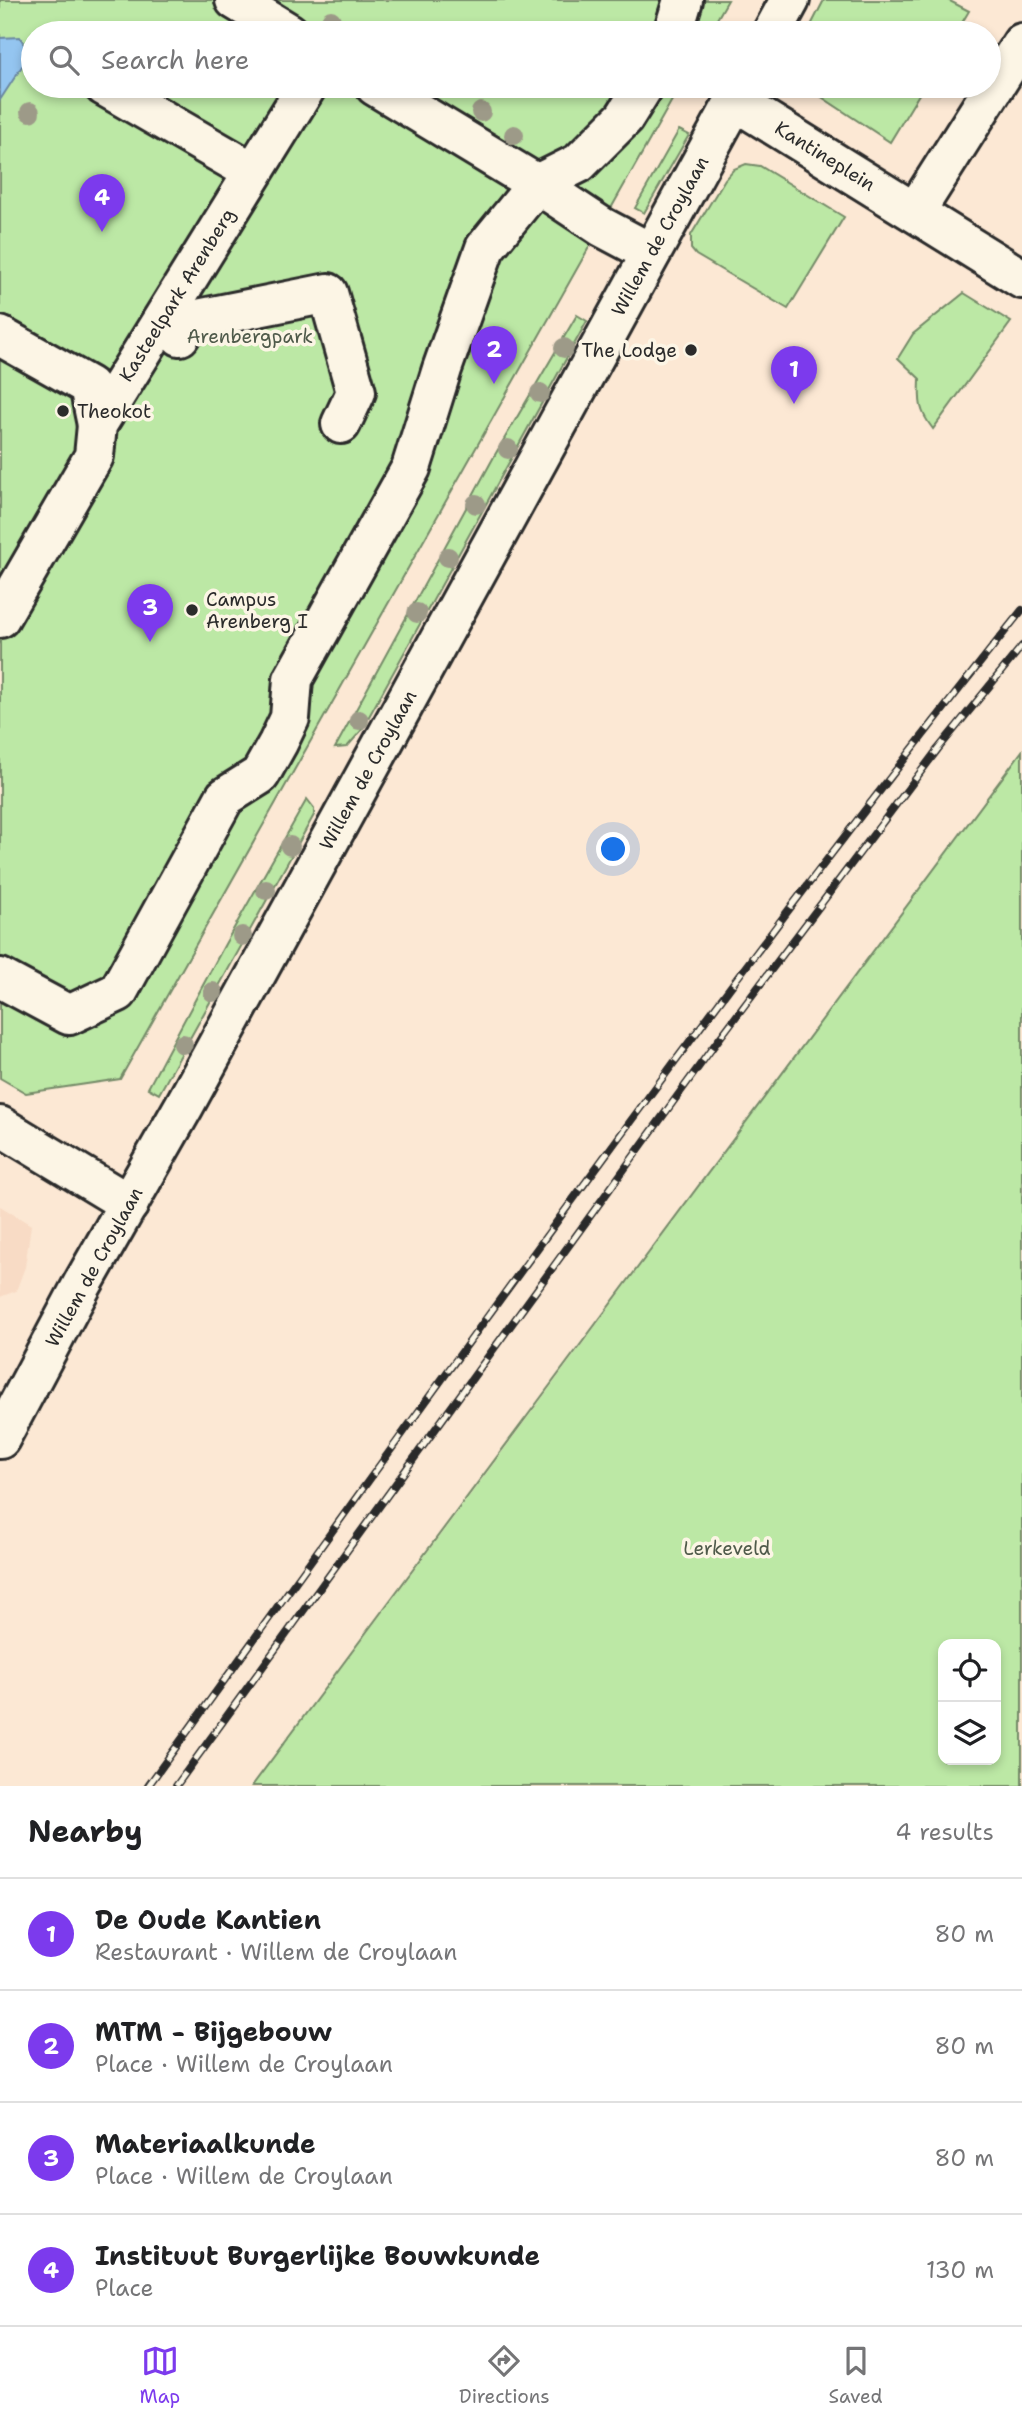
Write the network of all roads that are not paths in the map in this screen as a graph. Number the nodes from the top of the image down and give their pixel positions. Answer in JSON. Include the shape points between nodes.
{"nodes":[{"id":1,"x":234,"y":0,"type":"edge"},
{"id":2,"x":683,"y":0,"type":"edge"},
{"id":3,"x":790,"y":0,"type":"edge"},
{"id":4,"x":269,"y":21,"type":"edge"},
{"id":5,"x":677,"y":21,"type":"edge"},
{"id":6,"x":779,"y":21,"type":"edge"},
{"id":7,"x":1022,"y":43,"type":"edge"},
{"id":8,"x":1001,"y":76,"type":"edge"},
{"id":9,"x":125,"y":98,"type":"edge"},
{"id":10,"x":299,"y":98,"type":"edge"},
{"id":11,"x":395,"y":98,"type":"edge"},
{"id":12,"x":636,"y":98,"type":"edge"},
{"id":13,"x":736,"y":98,"type":"edge"},
{"id":14,"x":746,"y":98,"type":"edge"},
{"id":15,"x":987,"y":98,"type":"edge"},
{"id":16,"x":253,"y":172,"type":"junction"},
{"id":17,"x":537,"y":184,"type":"junction"},
{"id":18,"x":915,"y":212,"type":"junction"},
{"id":19,"x":651,"y":253,"type":"junction"},
{"id":20,"x":1022,"y":279,"type":"edge"},
{"id":21,"x":0,"y":336,"type":"edge"},
{"id":22,"x":180,"y":336,"type":"dead end"},
{"id":23,"x":341,"y":424,"type":"dead end"},
{"id":24,"x":96,"y":425,"type":"junction"},
{"id":25,"x":0,"y":618,"type":"edge"},
{"id":26,"x":0,"y":978,"type":"edge"},
{"id":27,"x":0,"y":1126,"type":"edge"},
{"id":28,"x":129,"y":1204,"type":"junction"},
{"id":29,"x":0,"y":1439,"type":"edge"}],
"edges":[{"from":1,"to":4,"type":"street"},
{"from":2,"to":5,"type":"street"},
{"from":3,"to":6,"type":"street"},
{"from":7,"to":8,"type":"street"},
{"from":9,"to":16,"type":"street"},
{"from":10,"to":16,"type":"street","name":"Kasteelpark Arenberg"},
{"from":11,"to":17,"type":"street"},
{"from":12,"to":17,"type":"street","via":[[624,118],[579,163]]},
{"from":13,"to":19,"type":"street","name":"Willem de Croylaan"},
{"from":14,"to":18,"type":"street","name":"Kantineplein"},
{"from":15,"to":18,"type":"street"},
{"from":16,"to":24,"type":"street","name":"Kasteelpark Arenberg"},
{"from":17,"to":19,"type":"street"},
{"from":17,"to":26,"type":"street","via":[[485,248],[411,468],[293,679],[290,718],[278,743],[260,775],[225,797],[118,992],[69,1015]]},
{"from":18,"to":20,"type":"street","name":"Kantineplein"},
{"from":19,"to":28,"type":"street","name":"Willem de Croylaan"},
{"from":21,"to":24,"type":"street","via":[[89,386]]},
{"from":22,"to":23,"type":"street","via":[[188,321],[328,293],[356,392]]},
{"from":24,"to":25,"type":"street","name":"Kasteelpark Arenberg","via":[[94,456]]},
{"from":27,"to":28,"type":"street"},
{"from":28,"to":29,"type":"street","name":"Willem de Croylaan"}]}
